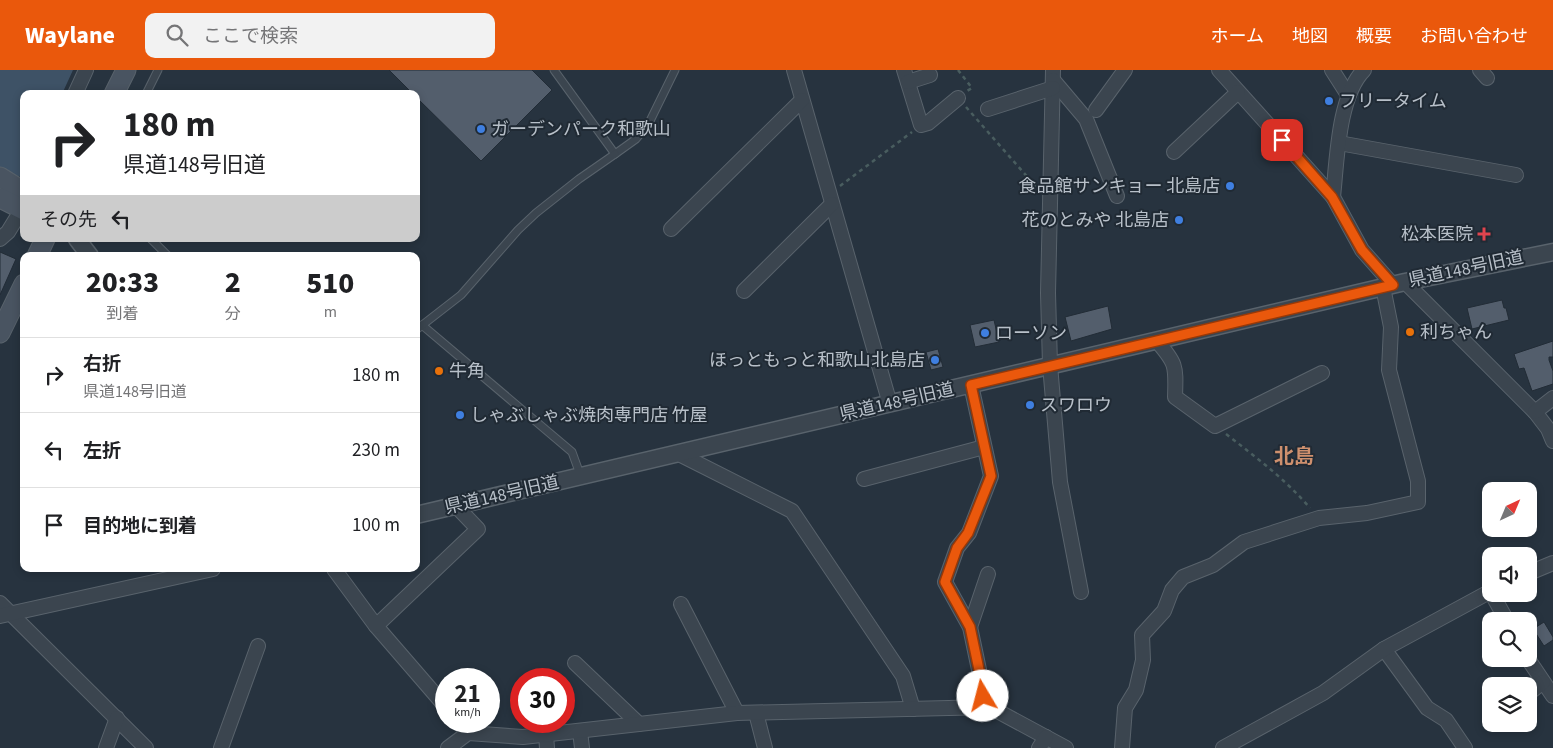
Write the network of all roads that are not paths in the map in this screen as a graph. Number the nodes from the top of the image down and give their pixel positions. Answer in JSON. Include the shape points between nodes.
{"nodes":[{"id":1,"x":86,"y":70,"type":"edge"},
{"id":2,"x":126,"y":70,"type":"edge"},
{"id":3,"x":158,"y":70,"type":"edge"},
{"id":4,"x":554,"y":70,"type":"edge"},
{"id":5,"x":675,"y":70,"type":"edge"},
{"id":6,"x":794,"y":70,"type":"edge"},
{"id":7,"x":1125,"y":70,"type":"edge"},
{"id":8,"x":1218,"y":70,"type":"edge"},
{"id":9,"x":1332,"y":70,"type":"edge"},
{"id":10,"x":1364,"y":70,"type":"edge"},
{"id":11,"x":930,"y":75,"type":"dead end"},
{"id":12,"x":906,"y":76,"type":"edge"},
{"id":13,"x":1053,"y":79,"type":"edge"},
{"id":14,"x":77,"y":90,"type":"edge"},
{"id":15,"x":116,"y":90,"type":"edge"},
{"id":16,"x":148,"y":90,"type":"edge"},
{"id":17,"x":1238,"y":92,"type":"junction"},
{"id":18,"x":1348,"y":95,"type":"junction"},
{"id":19,"x":958,"y":98,"type":"road end"},
{"id":20,"x":802,"y":100,"type":"junction"},
{"id":21,"x":988,"y":109,"type":"dead end"},
{"id":22,"x":1096,"y":110,"type":"dead end"},
{"id":23,"x":1339,"y":143,"type":"junction"},
{"id":24,"x":1174,"y":152,"type":"dead end"},
{"id":25,"x":615,"y":154,"type":"junction"},
{"id":26,"x":1516,"y":175,"type":"dead end"},
{"id":27,"x":0,"y":177,"type":"edge"},
{"id":28,"x":1117,"y":196,"type":"dead end"},
{"id":29,"x":1332,"y":197,"type":"junction"},
{"id":30,"x":831,"y":199,"type":"junction"},
{"id":31,"x":17,"y":201,"type":"edge"},
{"id":32,"x":671,"y":229,"type":"dead end"},
{"id":33,"x":0,"y":239,"type":"edge"},
{"id":34,"x":79,"y":242,"type":"edge"},
{"id":35,"x":154,"y":242,"type":"edge"},
{"id":36,"x":87,"y":252,"type":"edge"},
{"id":37,"x":164,"y":252,"type":"edge"},
{"id":38,"x":1553,"y":252,"type":"edge"},
{"id":39,"x":1394,"y":285,"type":"junction"},
{"id":40,"x":744,"y":291,"type":"dead end"},
{"id":41,"x":20,"y":292,"type":"edge"},
{"id":42,"x":420,"y":327,"type":"edge"},
{"id":43,"x":420,"y":329,"type":"edge"},
{"id":44,"x":0,"y":333,"type":"edge"},
{"id":45,"x":1156,"y":340,"type":"junction"},
{"id":46,"x":1050,"y":365,"type":"junction"},
{"id":47,"x":1322,"y":373,"type":"dead end"},
{"id":48,"x":971,"y":385,"type":"junction"},
{"id":49,"x":1553,"y":398,"type":"edge"},
{"id":50,"x":890,"y":404,"type":"junction"},
{"id":51,"x":1535,"y":412,"type":"junction"},
{"id":52,"x":1553,"y":441,"type":"edge"},
{"id":53,"x":984,"y":447,"type":"junction"},
{"id":54,"x":679,"y":454,"type":"junction"},
{"id":55,"x":581,"y":477,"type":"junction"},
{"id":56,"x":864,"y":479,"type":"dead end"},
{"id":57,"x":456,"y":506,"type":"junction"},
{"id":58,"x":420,"y":514,"type":"edge"},
{"id":59,"x":1553,"y":564,"type":"edge"},
{"id":60,"x":1537,"y":570,"type":"edge"},
{"id":61,"x":199,"y":572,"type":"edge"},
{"id":62,"x":336,"y":572,"type":"edge"},
{"id":63,"x":988,"y":574,"type":"dead end"},
{"id":64,"x":1081,"y":592,"type":"dead end"},
{"id":65,"x":1482,"y":597,"type":"edge"},
{"id":66,"x":0,"y":603,"type":"edge"},
{"id":67,"x":681,"y":604,"type":"dead end"},
{"id":68,"x":5,"y":615,"type":"edge"},
{"id":69,"x":376,"y":626,"type":"junction"},
{"id":70,"x":970,"y":627,"type":"junction"},
{"id":71,"x":258,"y":646,"type":"dead end"},
{"id":72,"x":1384,"y":649,"type":"junction"},
{"id":73,"x":575,"y":663,"type":"dead end"},
{"id":74,"x":1533,"y":667,"type":"edge"},
{"id":75,"x":1543,"y":682,"type":"junction"},
{"id":76,"x":1537,"y":687,"type":"edge"},
{"id":77,"x":435,"y":694,"type":"edge"},
{"id":78,"x":1553,"y":696,"type":"edge"},
{"id":79,"x":984,"y":707,"type":"junction"},
{"id":80,"x":912,"y":709,"type":"junction"},
{"id":81,"x":737,"y":713,"type":"junction"},
{"id":82,"x":756,"y":713,"type":"junction"},
{"id":83,"x":117,"y":718,"type":"junction"},
{"id":84,"x":639,"y":724,"type":"junction"},
{"id":85,"x":580,"y":731,"type":"junction"},
{"id":86,"x":468,"y":733,"type":"joint"},
{"id":87,"x":549,"y":734,"type":"edge"},
{"id":88,"x":1042,"y":742,"type":"edge"},
{"id":89,"x":106,"y":748,"type":"edge"},
{"id":90,"x":146,"y":748,"type":"edge"},
{"id":91,"x":222,"y":748,"type":"edge"},
{"id":92,"x":448,"y":748,"type":"edge"},
{"id":93,"x":582,"y":748,"type":"edge"},
{"id":94,"x":765,"y":748,"type":"edge"},
{"id":95,"x":1066,"y":748,"type":"edge"},
{"id":96,"x":1122,"y":748,"type":"edge"},
{"id":97,"x":1223,"y":748,"type":"edge"},
{"id":98,"x":1465,"y":748,"type":"edge"}],
"edges":[{"from":1,"to":14,"type":"street"},
{"from":2,"to":15,"type":"main road"},
{"from":3,"to":16,"type":"lane"},
{"from":4,"to":25,"type":"lane"},
{"from":5,"to":25,"type":"lane","via":[[646,127]]},
{"from":6,"to":20,"type":"street"},
{"from":7,"to":22,"type":"street"},
{"from":8,"to":17,"type":"street"},
{"from":9,"to":18,"type":"street"},
{"from":10,"to":18,"type":"street"},
{"from":11,"to":12,"type":"street"},
{"from":12,"to":19,"type":"street","via":[[921,125]]},
{"from":13,"to":21,"type":"street"},
{"from":13,"to":28,"type":"street","via":[[1086,119]]},
{"from":13,"to":46,"type":"street","via":[[1048,293]]},
{"from":17,"to":24,"type":"street"},
{"from":17,"to":29,"type":"street"},
{"from":18,"to":23,"type":"street"},
{"from":20,"to":30,"type":"street"},
{"from":20,"to":32,"type":"street"},
{"from":23,"to":26,"type":"street"},
{"from":23,"to":29,"type":"street"},
{"from":25,"to":42,"type":"lane","via":[[536,213],[461,295]]},
{"from":27,"to":31,"type":"main road"},
{"from":29,"to":39,"type":"street","via":[[1362,250]]},
{"from":30,"to":40,"type":"street"},
{"from":30,"to":50,"type":"street"},
{"from":31,"to":33,"type":"street","via":[[8,232]]},
{"from":34,"to":36,"type":"street"},
{"from":35,"to":37,"type":"lane"},
{"from":38,"to":39,"type":"street","name":"県道148号旧道"},
{"from":39,"to":45,"type":"street","name":"県道148号旧道"},
{"from":39,"to":51,"type":"street"},
{"from":39,"to":96,"type":"street","via":[[1389,370],[1418,481],[1418,502],[1367,513],[1319,518],[1244,542],[1213,565],[1182,577],[1172,590],[1164,611],[1142,635],[1143,660],[1136,690],[1125,708]]},
{"from":41,"to":44,"type":"main road"},
{"from":43,"to":55,"type":"lane","via":[[572,452]]},
{"from":45,"to":46,"type":"street","name":"県道148号旧道"},
{"from":45,"to":47,"type":"street","via":[[1175,365],[1175,397],[1215,426]]},
{"from":46,"to":48,"type":"street","name":"県道148号旧道"},
{"from":46,"to":64,"type":"street","via":[[1060,482]]},
{"from":48,"to":50,"type":"street","name":"県道148号旧道"},
{"from":48,"to":53,"type":"street"},
{"from":49,"to":51,"type":"street"},
{"from":50,"to":54,"type":"street","name":"県道148号旧道"},
{"from":51,"to":52,"type":"street"},
{"from":53,"to":56,"type":"street"},
{"from":53,"to":70,"type":"street","via":[[991,476],[968,533],[957,548],[945,582]]},
{"from":54,"to":55,"type":"street","name":"県道148号旧道"},
{"from":54,"to":80,"type":"street","via":[[792,510],[903,676]]},
{"from":55,"to":57,"type":"street","name":"県道148号旧道"},
{"from":57,"to":58,"type":"street","name":"県道148号旧道"},
{"from":57,"to":69,"type":"street","via":[[478,529]]},
{"from":59,"to":60,"type":"street"},
{"from":61,"to":68,"type":"street"},
{"from":62,"to":69,"type":"street"},
{"from":63,"to":70,"type":"street"},
{"from":65,"to":72,"type":"street"},
{"from":66,"to":68,"type":"street"},
{"from":67,"to":81,"type":"street"},
{"from":68,"to":83,"type":"street"},
{"from":69,"to":77,"type":"street"},
{"from":70,"to":79,"type":"street"},
{"from":71,"to":91,"type":"street"},
{"from":72,"to":97,"type":"street","via":[[1323,692]]},
{"from":72,"to":98,"type":"street","via":[[1427,708],[1446,720]]},
{"from":73,"to":84,"type":"street"},
{"from":74,"to":75,"type":"street"},
{"from":75,"to":76,"type":"street"},
{"from":75,"to":78,"type":"street"},
{"from":79,"to":80,"type":"street"},
{"from":79,"to":88,"type":"street","via":[[990,707]]},
{"from":80,"to":82,"type":"street"},
{"from":81,"to":82,"type":"street"},
{"from":81,"to":84,"type":"street"},
{"from":82,"to":94,"type":"street"},
{"from":83,"to":89,"type":"street"},
{"from":83,"to":90,"type":"street"},
{"from":84,"to":85,"type":"street"},
{"from":85,"to":87,"type":"street"},
{"from":85,"to":93,"type":"street"},
{"from":86,"to":87,"type":"street","via":[[523,737]]},
{"from":86,"to":92,"type":"street"},
{"from":88,"to":95,"type":"street"}]}
